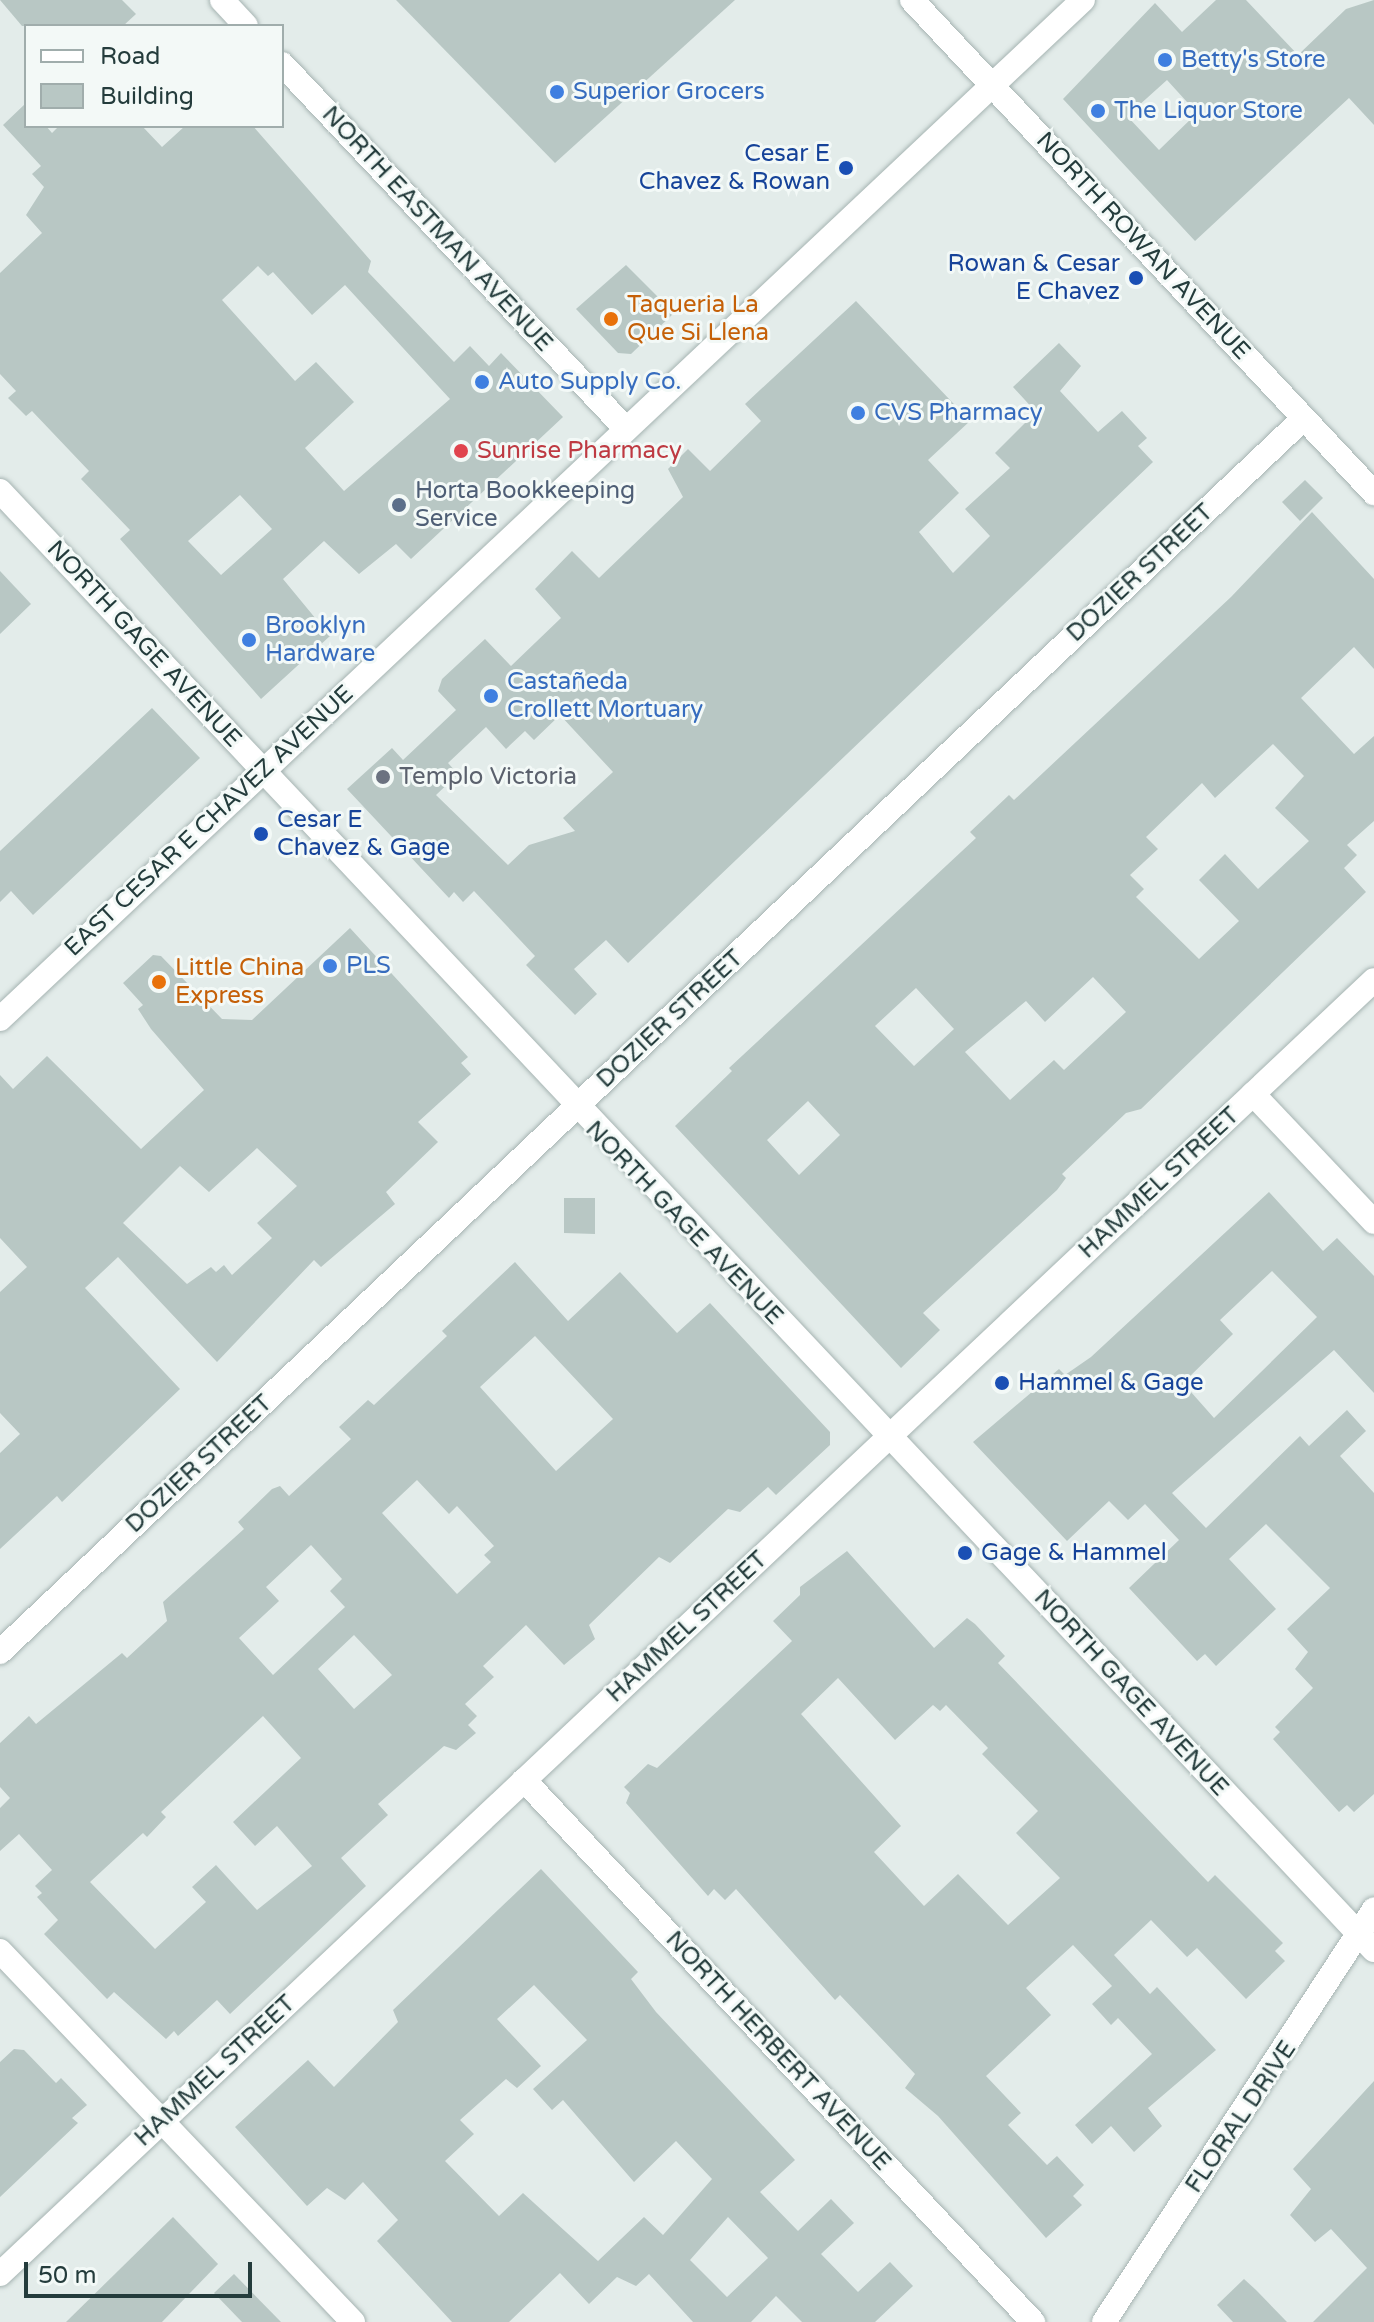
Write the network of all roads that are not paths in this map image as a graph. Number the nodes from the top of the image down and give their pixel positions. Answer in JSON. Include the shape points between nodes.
{"nodes":[{"id":1,"x":222,"y":0,"type":"edge"},
{"id":2,"x":912,"y":0,"type":"edge"},
{"id":3,"x":1083,"y":0,"type":"edge"},
{"id":4,"x":244,"y":24,"type":"edge"},
{"id":5,"x":284,"y":66,"type":"edge"},
{"id":6,"x":991,"y":84,"type":"junction"},
{"id":7,"x":1304,"y":418,"type":"junction"},
{"id":8,"x":626,"y":429,"type":"junction"},
{"id":9,"x":0,"y":491,"type":"edge"},
{"id":10,"x":1374,"y":493,"type":"edge"},
{"id":11,"x":263,"y":770,"type":"junction"},
{"id":12,"x":1374,"y":980,"type":"edge"},
{"id":13,"x":0,"y":1019,"type":"edge"},
{"id":14,"x":1253,"y":1094,"type":"junction"},
{"id":15,"x":575,"y":1109,"type":"junction"},
{"id":16,"x":1374,"y":1222,"type":"edge"},
{"id":17,"x":888,"y":1437,"type":"junction"},
{"id":18,"x":0,"y":1652,"type":"edge"},
{"id":19,"x":524,"y":1780,"type":"junction"},
{"id":20,"x":1374,"y":1909,"type":"edge"},
{"id":21,"x":1366,"y":1942,"type":"edge"},
{"id":22,"x":0,"y":1951,"type":"edge"},
{"id":23,"x":162,"y":2121,"type":"junction"},
{"id":24,"x":0,"y":2274,"type":"edge"},
{"id":25,"x":353,"y":2322,"type":"edge"},
{"id":26,"x":1033,"y":2322,"type":"edge"},
{"id":27,"x":1104,"y":2322,"type":"edge"}],
"edges":[{"from":1,"to":4,"type":"street"},
{"from":2,"to":6,"type":"street","name":"NORTH ROWAN AVENUE"},
{"from":3,"to":6,"type":"street","name":"EAST CESAR E CHAVEZ AVENUE"},
{"from":5,"to":8,"type":"street","name":"NORTH EASTMAN AVENUE"},
{"from":6,"to":7,"type":"street","name":"NORTH ROWAN AVENUE"},
{"from":6,"to":8,"type":"street","name":"EAST CESAR E CHAVEZ AVENUE"},
{"from":7,"to":10,"type":"street","name":"NORTH ROWAN AVENUE"},
{"from":7,"to":15,"type":"street","name":"DOZIER STREET"},
{"from":8,"to":11,"type":"street","name":"EAST CESAR E CHAVEZ AVENUE"},
{"from":9,"to":11,"type":"street","name":"NORTH GAGE AVENUE"},
{"from":11,"to":13,"type":"street","name":"EAST CESAR E CHAVEZ AVENUE"},
{"from":11,"to":15,"type":"street","name":"NORTH GAGE AVENUE"},
{"from":12,"to":14,"type":"street","name":"HAMMEL STREET"},
{"from":14,"to":16,"type":"street"},
{"from":14,"to":17,"type":"street","name":"HAMMEL STREET"},
{"from":15,"to":17,"type":"street","name":"NORTH GAGE AVENUE"},
{"from":15,"to":18,"type":"street","name":"DOZIER STREET"},
{"from":17,"to":19,"type":"street","name":"HAMMEL STREET"},
{"from":17,"to":21,"type":"street","name":"NORTH GAGE AVENUE"},
{"from":19,"to":23,"type":"street","name":"HAMMEL STREET"},
{"from":19,"to":26,"type":"street","name":"NORTH HERBERT AVENUE"},
{"from":20,"to":21,"type":"street","name":"FLORAL DRIVE"},
{"from":21,"to":27,"type":"street","name":"FLORAL DRIVE"},
{"from":22,"to":23,"type":"street"},
{"from":23,"to":24,"type":"street","name":"HAMMEL STREET"},
{"from":23,"to":25,"type":"street"}]}
